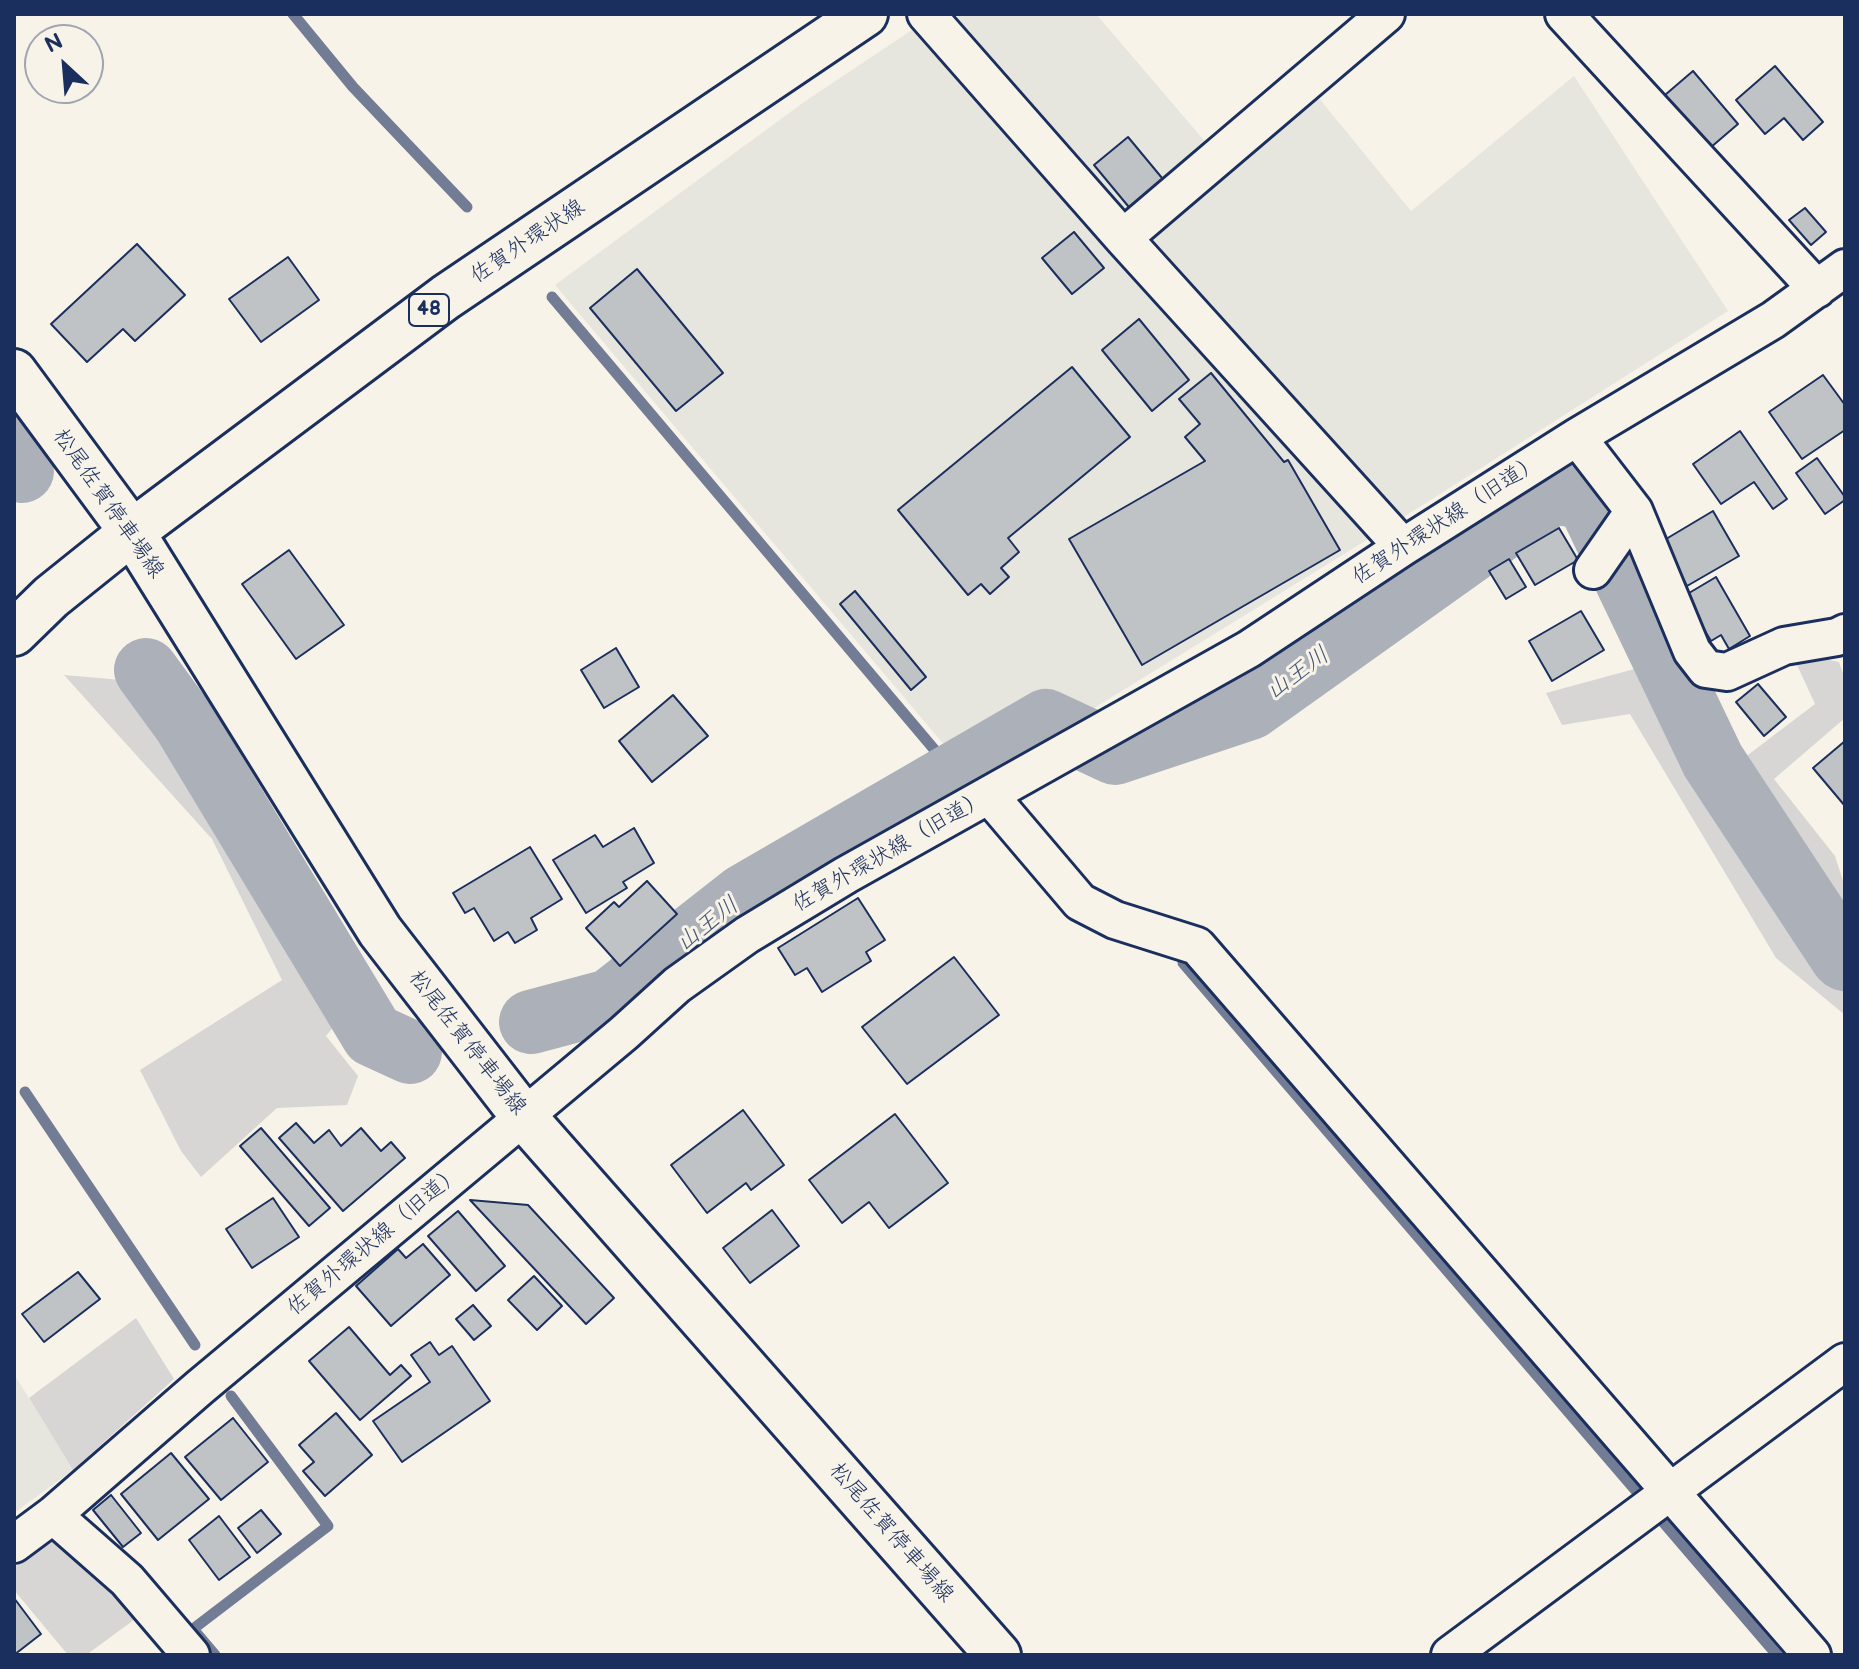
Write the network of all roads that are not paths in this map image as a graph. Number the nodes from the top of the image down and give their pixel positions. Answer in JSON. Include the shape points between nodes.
{"nodes":[{"id":1,"x":865,"y":14,"type":"edge"},
{"id":2,"x":926,"y":14,"type":"edge"},
{"id":3,"x":1386,"y":14,"type":"edge"},
{"id":4,"x":1564,"y":14,"type":"edge"},
{"id":5,"x":1123,"y":238,"type":"junction"},
{"id":6,"x":1831,"y":279,"type":"edge"},
{"id":7,"x":14,"y":372,"type":"edge"},
{"id":8,"x":1577,"y":437,"type":"junction"},
{"id":9,"x":1634,"y":511,"type":"junction"},
{"id":10,"x":132,"y":532,"type":"junction"},
{"id":11,"x":1403,"y":547,"type":"junction"},
{"id":12,"x":1593,"y":570,"type":"dead end"},
{"id":13,"x":14,"y":633,"type":"edge"},
{"id":14,"x":1845,"y":633,"type":"edge"},
{"id":15,"x":989,"y":795,"type":"junction"},
{"id":16,"x":524,"y":1117,"type":"junction"},
{"id":17,"x":1845,"y":1362,"type":"edge"},
{"id":18,"x":1671,"y":1491,"type":"junction"},
{"id":19,"x":53,"y":1515,"type":"junction"},
{"id":20,"x":14,"y":1544,"type":"edge"},
{"id":21,"x":191,"y":1655,"type":"edge"},
{"id":22,"x":998,"y":1655,"type":"edge"},
{"id":23,"x":1450,"y":1655,"type":"edge"},
{"id":24,"x":1812,"y":1655,"type":"edge"}],
"edges":[{"from":1,"to":10,"type":"main road","name":"佐賀外環状線","number":"48","via":[[446,297]]},
{"from":2,"to":5,"type":"street"},
{"from":3,"to":5,"type":"street"},
{"from":4,"to":6,"type":"street"},
{"from":5,"to":11,"type":"street"},
{"from":6,"to":8,"type":"street","name":"佐賀外環状線（旧道）","via":[[1773,320]]},
{"from":7,"to":10,"type":"main road","name":"松尾佐賀停車場線"},
{"from":8,"to":9,"type":"street"},
{"from":8,"to":11,"type":"street","name":"佐賀外環状線（旧道）"},
{"from":9,"to":12,"type":"street"},
{"from":9,"to":14,"type":"street","via":[[1692,651],[1706,669],[1727,672],[1784,646]]},
{"from":10,"to":13,"type":"main road","name":"佐賀外環状線","number":"48"},
{"from":10,"to":16,"type":"main road","name":"松尾佐賀停車場線","via":[[380,931]]},
{"from":11,"to":15,"type":"street","name":"佐賀外環状線（旧道）","via":[[1249,649]]},
{"from":15,"to":16,"type":"street","name":"佐賀外環状線（旧道）","via":[[747,935],[677,985]]},
{"from":15,"to":18,"type":"street","via":[[1080,902],[1115,920],[1197,946]]},
{"from":16,"to":19,"type":"street","name":"佐賀外環状線（旧道）"},
{"from":16,"to":22,"type":"main road","name":"松尾佐賀停車場線"},
{"from":17,"to":18,"type":"street"},
{"from":18,"to":23,"type":"street"},
{"from":18,"to":24,"type":"street"},
{"from":19,"to":20,"type":"street","name":"佐賀外環状線（旧道）"},
{"from":19,"to":21,"type":"street","via":[[127,1580]]}]}
